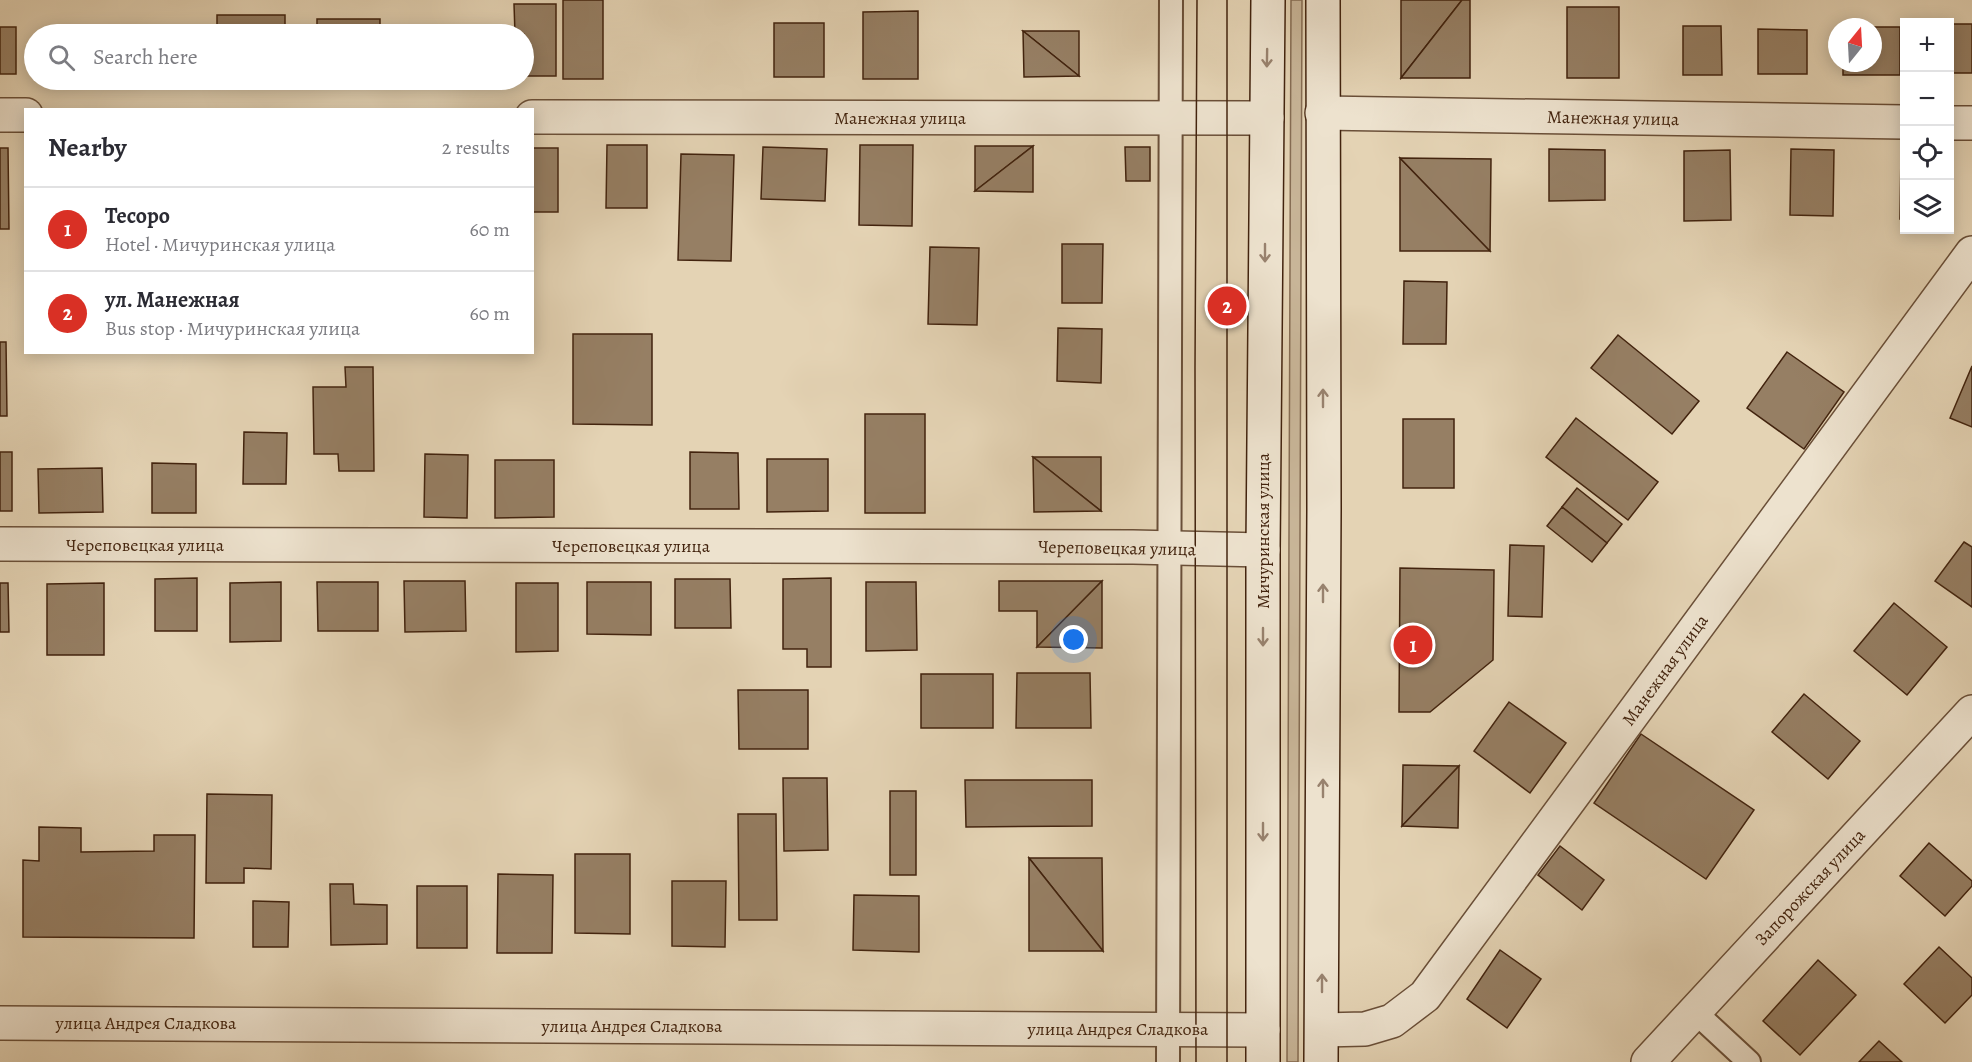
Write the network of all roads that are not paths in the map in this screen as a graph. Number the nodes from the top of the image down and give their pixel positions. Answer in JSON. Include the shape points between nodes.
{"nodes":[{"id":1,"x":1171,"y":0,"type":"edge"},
{"id":2,"x":1268,"y":0,"type":"edge"},
{"id":3,"x":1323,"y":0,"type":"edge"},
{"id":4,"x":1322,"y":113,"type":"junction"},
{"id":5,"x":0,"y":115,"type":"edge"},
{"id":6,"x":24,"y":115,"type":"edge"},
{"id":7,"x":534,"y":117,"type":"edge"},
{"id":8,"x":1172,"y":118,"type":"junction"},
{"id":9,"x":1267,"y":118,"type":"junction"},
{"id":10,"x":1900,"y":122,"type":"edge"},
{"id":11,"x":1954,"y":123,"type":"edge"},
{"id":12,"x":1972,"y":123,"type":"edge"},
{"id":13,"x":1972,"y":253,"type":"edge"},
{"id":14,"x":0,"y":544,"type":"edge"},
{"id":15,"x":1169,"y":548,"type":"junction"},
{"id":16,"x":1263,"y":549,"type":"junction"},
{"id":17,"x":1972,"y":712,"type":"edge"},
{"id":18,"x":1695,"y":1012,"type":"junction"},
{"id":19,"x":0,"y":1023,"type":"edge"},
{"id":20,"x":1168,"y":1029,"type":"junction"},
{"id":21,"x":1263,"y":1030,"type":"junction"},
{"id":22,"x":1322,"y":1030,"type":"junction"},
{"id":23,"x":1168,"y":1062,"type":"edge"},
{"id":24,"x":1263,"y":1062,"type":"edge"},
{"id":25,"x":1321,"y":1062,"type":"edge"},
{"id":26,"x":1648,"y":1062,"type":"edge"},
{"id":27,"x":1749,"y":1062,"type":"edge"}],
"edges":[{"from":1,"to":8,"type":"lane"},
{"from":2,"to":9,"type":"street","name":"Мичуринская улица","one_way":true},
{"from":3,"to":4,"type":"street"},
{"from":4,"to":10,"type":"street","name":"Манежная улица"},
{"from":22,"to":4,"type":"street","one_way":true},
{"from":5,"to":6,"type":"street"},
{"from":7,"to":8,"type":"street","name":"Манежная улица"},
{"from":8,"to":9,"type":"street","name":"Манежная улица"},
{"from":8,"to":15,"type":"lane"},
{"from":9,"to":16,"type":"street","name":"Мичуринская улица","one_way":true},
{"from":11,"to":12,"type":"street"},
{"from":13,"to":22,"type":"street","name":"Манежная улица","via":[[1425,996],[1392,1021],[1365,1029]]},
{"from":14,"to":15,"type":"street","name":"Череповецкая улица"},
{"from":15,"to":16,"type":"street","name":"Череповецкая улица"},
{"from":15,"to":20,"type":"lane"},
{"from":16,"to":21,"type":"street","name":"Мичуринская улица","one_way":true},
{"from":17,"to":18,"type":"street","name":"Запорожская улица"},
{"from":18,"to":26,"type":"street","name":"Запорожская улица"},
{"from":18,"to":27,"type":"lane"},
{"from":19,"to":20,"type":"street","name":"улица Андрея Сладкова"},
{"from":20,"to":21,"type":"street","name":"улица Андрея Сладкова"},
{"from":20,"to":23,"type":"lane"},
{"from":21,"to":24,"type":"street","name":"Мичуринская улица"},
{"from":22,"to":25,"type":"street"}]}
